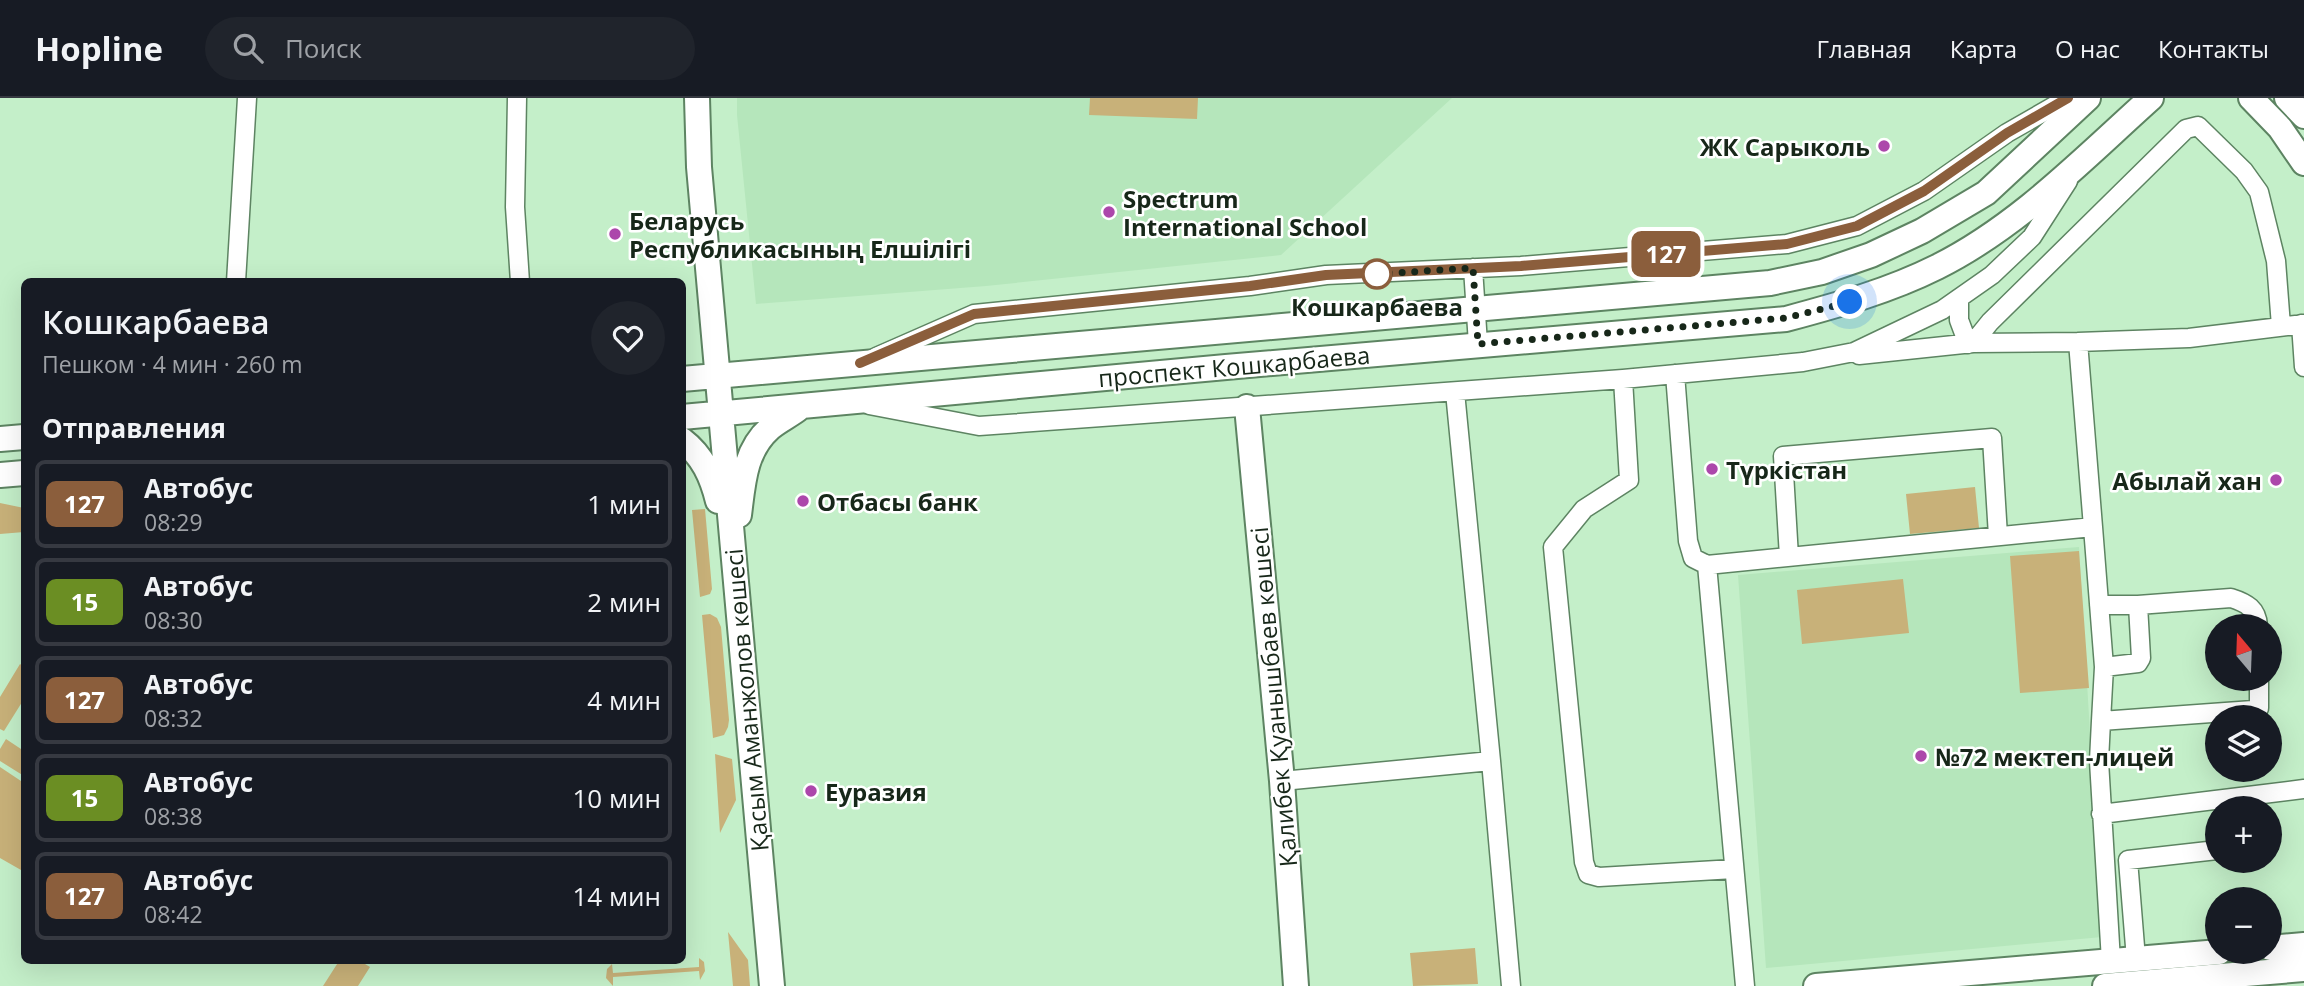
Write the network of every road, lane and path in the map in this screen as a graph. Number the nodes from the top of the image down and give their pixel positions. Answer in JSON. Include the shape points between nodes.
{"nodes":[{"id":1,"x":247,"y":98,"type":"edge"},
{"id":2,"x":517,"y":98,"type":"edge"},
{"id":3,"x":697,"y":98,"type":"edge"},
{"id":4,"x":2068,"y":98,"type":"edge"},
{"id":5,"x":2088,"y":98,"type":"edge"},
{"id":6,"x":2151,"y":98,"type":"edge"},
{"id":7,"x":2251,"y":98,"type":"edge"},
{"id":8,"x":2287,"y":98,"type":"edge"},
{"id":9,"x":2304,"y":116,"type":"edge"},
{"id":10,"x":2304,"y":163,"type":"edge"},
{"id":11,"x":2077,"y":166,"type":"junction"},
{"id":12,"x":1473,"y":268,"type":"junction"},
{"id":13,"x":236,"y":278,"type":"edge"},
{"id":14,"x":520,"y":278,"type":"edge"},
{"id":15,"x":1959,"y":298,"type":"junction"},
{"id":16,"x":1476,"y":308,"type":"junction"},
{"id":17,"x":2303,"y":324,"type":"edge"},
{"id":18,"x":2281,"y":326,"type":"junction"},
{"id":19,"x":2078,"y":342,"type":"junction"},
{"id":20,"x":1970,"y":343,"type":"junction"},
{"id":21,"x":1478,"y":344,"type":"junction"},
{"id":22,"x":1810,"y":361,"type":"junction"},
{"id":23,"x":860,"y":363,"type":"junction"},
{"id":24,"x":2304,"y":367,"type":"edge"},
{"id":25,"x":1675,"y":374,"type":"junction"},
{"id":26,"x":717,"y":376,"type":"junction"},
{"id":27,"x":686,"y":379,"type":"edge"},
{"id":28,"x":1623,"y":379,"type":"junction"},
{"id":29,"x":1455,"y":391,"type":"junction"},
{"id":30,"x":857,"y":402,"type":"junction"},
{"id":31,"x":1247,"y":407,"type":"junction"},
{"id":32,"x":800,"y":408,"type":"junction"},
{"id":33,"x":720,"y":415,"type":"junction"},
{"id":34,"x":686,"y":417,"type":"edge"},
{"id":35,"x":21,"y":437,"type":"edge"},
{"id":36,"x":0,"y":439,"type":"edge"},
{"id":37,"x":686,"y":443,"type":"edge"},
{"id":38,"x":21,"y":473,"type":"edge"},
{"id":39,"x":0,"y":475,"type":"edge"},
{"id":40,"x":2093,"y":527,"type":"junction"},
{"id":41,"x":1998,"y":536,"type":"junction"},
{"id":42,"x":1789,"y":557,"type":"junction"},
{"id":43,"x":733,"y":564,"type":"junction"},
{"id":44,"x":1707,"y":565,"type":"junction"},
{"id":45,"x":2099,"y":605,"type":"junction"},
{"id":46,"x":2138,"y":605,"type":"junction"},
{"id":47,"x":2256,"y":614,"type":"edge"},
{"id":48,"x":2104,"y":667,"type":"junction"},
{"id":49,"x":2260,"y":691,"type":"edge"},
{"id":50,"x":2101,"y":721,"type":"junction"},
{"id":51,"x":1491,"y":761,"type":"junction"},
{"id":52,"x":1282,"y":781,"type":"junction"},
{"id":53,"x":2304,"y":789,"type":"edge"},
{"id":54,"x":2101,"y":814,"type":"junction"},
{"id":55,"x":2205,"y":851,"type":"edge"},
{"id":56,"x":1734,"y":869,"type":"junction"},
{"id":57,"x":2304,"y":945,"type":"edge"},
{"id":58,"x":2282,"y":947,"type":"edge"},
{"id":59,"x":2205,"y":953,"type":"edge"},
{"id":60,"x":2123,"y":960,"type":"junction"},
{"id":61,"x":2304,"y":969,"type":"edge"},
{"id":62,"x":2175,"y":980,"type":"junction"},
{"id":63,"x":772,"y":986,"type":"edge"},
{"id":64,"x":1296,"y":986,"type":"edge"},
{"id":65,"x":1511,"y":986,"type":"edge"},
{"id":66,"x":1745,"y":986,"type":"edge"},
{"id":67,"x":1816,"y":986,"type":"edge"},
{"id":68,"x":2105,"y":986,"type":"edge"},
{"id":69,"x":2206,"y":986,"type":"edge"}],
"edges":[{"from":1,"to":13,"type":"street"},
{"from":2,"to":14,"type":"street","via":[[515,207]]},
{"from":3,"to":26,"type":"main road","name":"Қасым Аманжолов көшесі"},
{"from":4,"to":12,"type":"street","via":[[2007,133],[1924,191],[1857,226],[1787,244]]},
{"from":5,"to":16,"type":"main road","via":[[1986,193],[1922,231],[1834,268],[1770,284]]},
{"from":6,"to":11,"type":"main road","name":"проспект Кошкарбаева"},
{"from":7,"to":10,"type":"main road","via":[[2280,128]]},
{"from":8,"to":9,"type":"main road"},
{"from":11,"to":15,"type":"street","via":[[2032,237],[1992,275]]},
{"from":11,"to":21,"type":"main road","name":"проспект Кошкарбаева","via":[[2010,222],[1940,265],[1850,302],[1786,318]]},
{"from":12,"to":16,"type":"street"},
{"from":12,"to":23,"type":"street","via":[[1326,275],[974,314]]},
{"from":15,"to":20,"type":"street","via":[[1959,320]]},
{"from":15,"to":22,"type":"street","via":[[1854,352]]},
{"from":16,"to":21,"type":"street"},
{"from":16,"to":23,"type":"main road"},
{"from":17,"to":18,"type":"street"},
{"from":17,"to":24,"type":"street"},
{"from":18,"to":19,"type":"street","via":[[2189,338]]},
{"from":18,"to":20,"type":"street","via":[[2276,261],[2259,192],[2220,145],[2192,126]]},
{"from":19,"to":20,"type":"street"},
{"from":19,"to":40,"type":"street"},
{"from":20,"to":22,"type":"street"},
{"from":21,"to":30,"type":"main road","name":"проспект Кошкарбаева"},
{"from":22,"to":25,"type":"street"},
{"from":23,"to":26,"type":"main road"},
{"from":25,"to":28,"type":"street"},
{"from":25,"to":44,"type":"street","via":[[1688,541],[1693,558]]},
{"from":26,"to":27,"type":"main road"},
{"from":26,"to":33,"type":"main road","name":"Қасым Аманжолов көшесі"},
{"from":28,"to":29,"type":"street"},
{"from":28,"to":56,"type":"street","via":[[1629,480],[1584,509],[1553,548],[1584,862],[1588,874],[1599,877]]},
{"from":29,"to":31,"type":"street"},
{"from":29,"to":51,"type":"street"},
{"from":30,"to":31,"type":"street","via":[[979,426]]},
{"from":30,"to":32,"type":"main road","name":"проспект Кошкарбаева"},
{"from":31,"to":52,"type":"main road","name":"Қалибек Қуанышбаев көшесі"},
{"from":32,"to":33,"type":"main road","name":"проспект Кошкарбаева"},
{"from":32,"to":43,"type":"main road","via":[[770,428],[748,460]]},
{"from":33,"to":34,"type":"main road","name":"проспект Кошкарбаева"},
{"from":33,"to":43,"type":"main road","name":"Қасым Аманжолов көшесі"},
{"from":35,"to":36,"type":"main road"},
{"from":37,"to":43,"type":"main road","via":[[697,452],[714,484]]},
{"from":38,"to":39,"type":"main road"},
{"from":40,"to":41,"type":"street"},
{"from":40,"to":45,"type":"street"},
{"from":41,"to":42,"type":"street"},
{"from":41,"to":42,"type":"street","via":[[1992,438],[1783,457]]},
{"from":42,"to":44,"type":"street"},
{"from":43,"to":63,"type":"main road","name":"Қасым Аманжолов көшесі"},
{"from":44,"to":56,"type":"street"},
{"from":45,"to":46,"type":"street"},
{"from":45,"to":48,"type":"street"},
{"from":46,"to":47,"type":"street","via":[[2231,598],[2246,602]]},
{"from":46,"to":48,"type":"street","via":[[2141,658],[2138,663]]},
{"from":48,"to":50,"type":"street"},
{"from":49,"to":50,"type":"street","via":[[2259,708],[2253,710]]},
{"from":50,"to":54,"type":"street"},
{"from":51,"to":52,"type":"street"},
{"from":51,"to":65,"type":"street"},
{"from":52,"to":64,"type":"main road","name":"Қалибек Қуанышбаев көшесі"},
{"from":53,"to":54,"type":"street"},
{"from":54,"to":60,"type":"street"},
{"from":55,"to":60,"type":"street","via":[[2128,860]]},
{"from":56,"to":66,"type":"street"},
{"from":57,"to":58,"type":"main road"},
{"from":59,"to":60,"type":"main road"},
{"from":60,"to":67,"type":"main road"},
{"from":61,"to":62,"type":"main road"},
{"from":62,"to":68,"type":"main road"},
{"from":62,"to":69,"type":"main road"}]}
